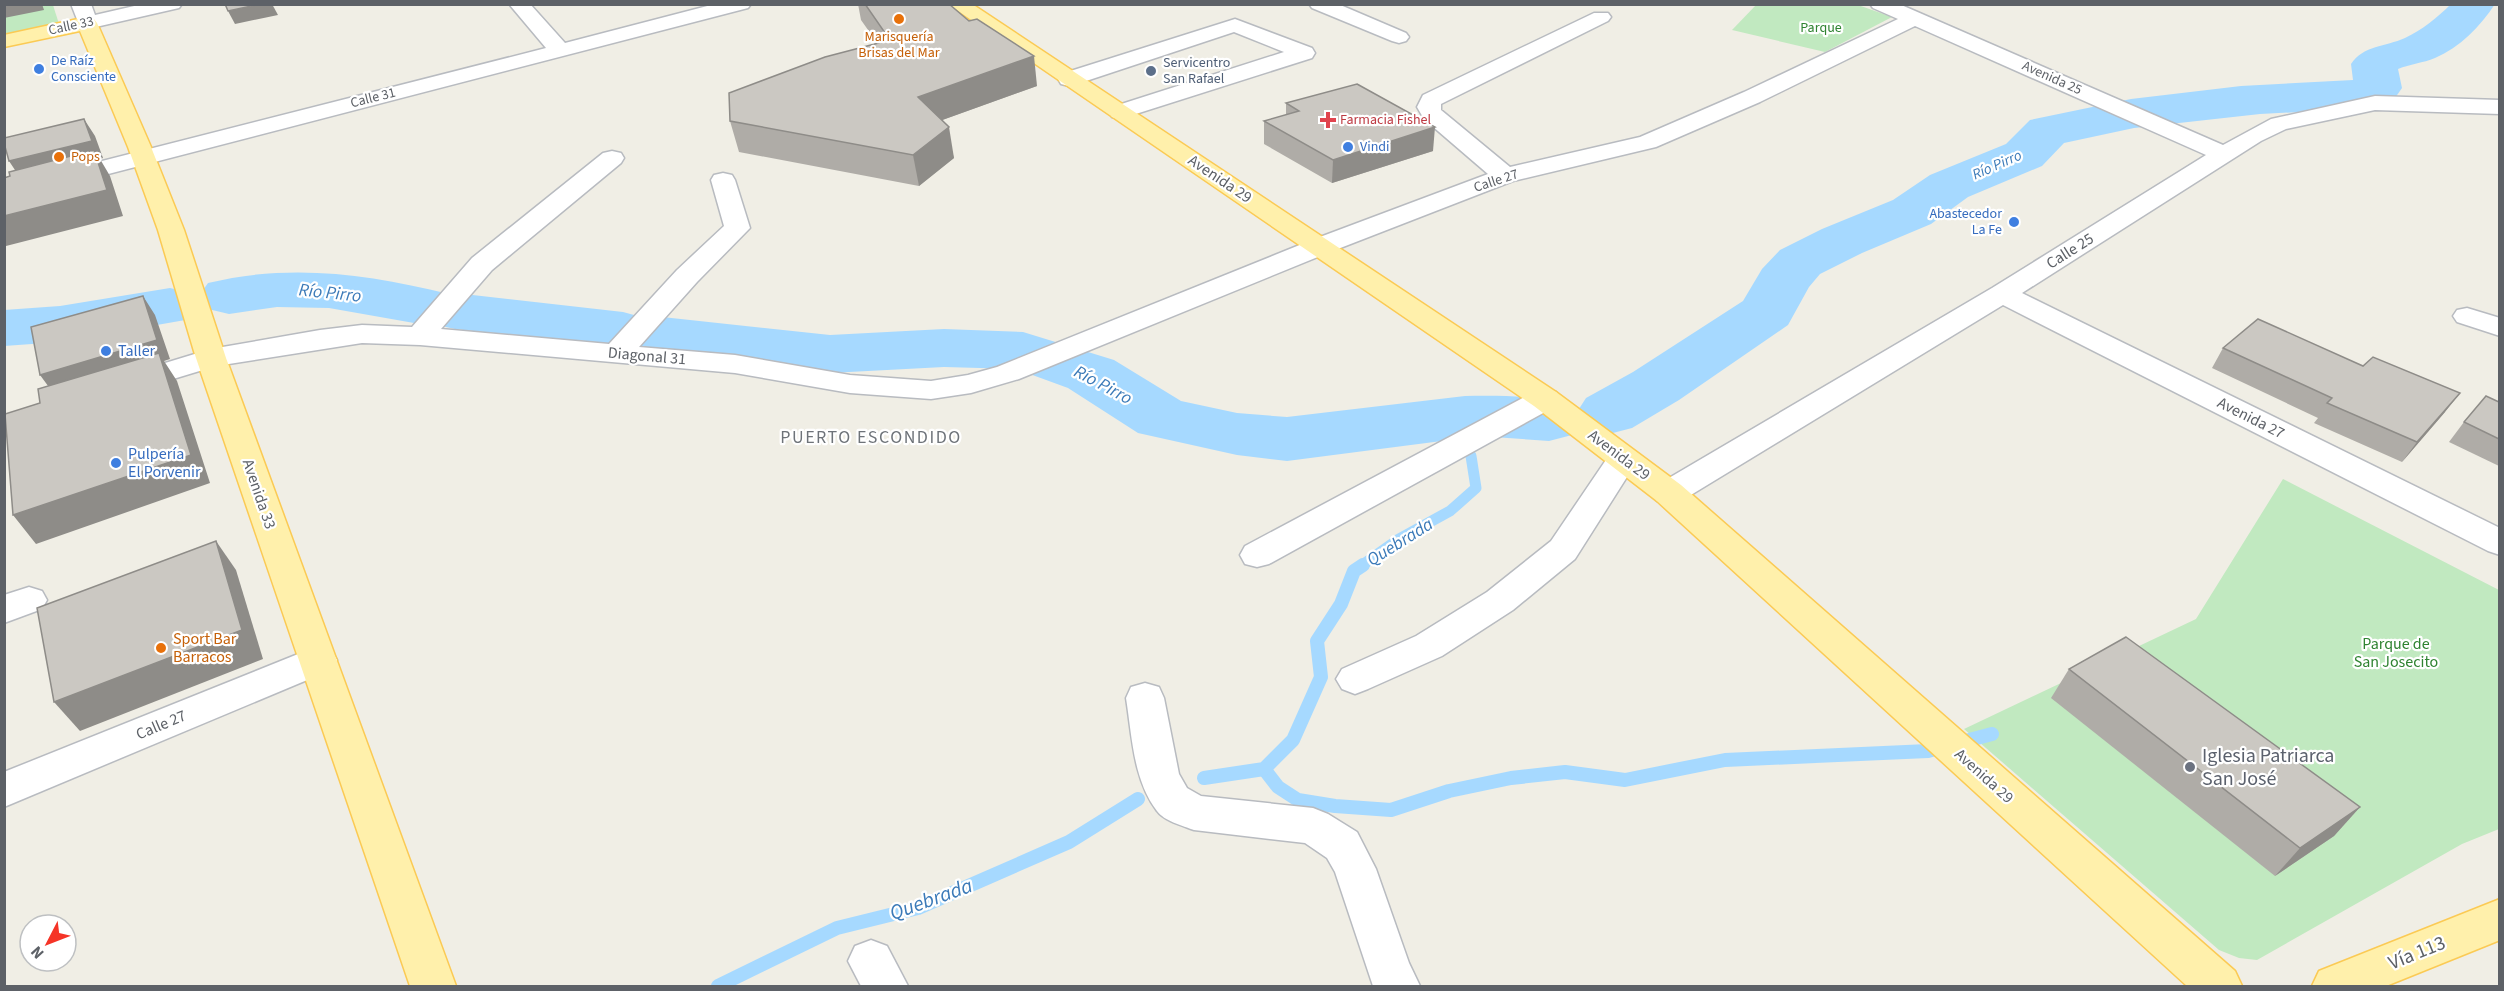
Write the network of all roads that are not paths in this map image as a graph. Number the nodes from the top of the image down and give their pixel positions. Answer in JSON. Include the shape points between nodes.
{"nodes":[{"id":1,"x":172,"y":4,"type":"edge"},
{"id":2,"x":519,"y":4,"type":"edge"},
{"id":3,"x":741,"y":4,"type":"edge"},
{"id":4,"x":958,"y":4,"type":"edge"},
{"id":5,"x":1319,"y":4,"type":"edge"},
{"id":6,"x":1880,"y":4,"type":"edge"},
{"id":7,"x":84,"y":14,"type":"edge"},
{"id":8,"x":1601,"y":16,"type":"dead end"},
{"id":9,"x":1914,"y":19,"type":"junction"},
{"id":10,"x":1399,"y":37,"type":"dead end"},
{"id":11,"x":4,"y":41,"type":"edge"},
{"id":12,"x":560,"y":50,"type":"junction"},
{"id":13,"x":1069,"y":79,"type":"junction"},
{"id":14,"x":2499,"y":107,"type":"edge"},
{"id":15,"x":1120,"y":112,"type":"junction"},
{"id":16,"x":2224,"y":154,"type":"junction"},
{"id":17,"x":146,"y":157,"type":"junction"},
{"id":18,"x":612,"y":158,"type":"dead end"},
{"id":19,"x":1506,"y":176,"type":"junction"},
{"id":20,"x":723,"y":180,"type":"dead end"},
{"id":21,"x":4,"y":194,"type":"edge"},
{"id":22,"x":1321,"y":246,"type":"junction"},
{"id":23,"x":2002,"y":294,"type":"junction"},
{"id":24,"x":2467,"y":316,"type":"dead end"},
{"id":25,"x":2499,"y":328,"type":"edge"},
{"id":26,"x":420,"y":336,"type":"junction"},
{"id":27,"x":1077,"y":346,"type":"joint"},
{"id":28,"x":616,"y":354,"type":"junction"},
{"id":29,"x":211,"y":358,"type":"junction"},
{"id":30,"x":99,"y":393,"type":"edge"},
{"id":31,"x":1545,"y":399,"type":"junction"},
{"id":32,"x":1623,"y":458,"type":"junction"},
{"id":33,"x":1668,"y":493,"type":"junction"},
{"id":34,"x":2499,"y":543,"type":"edge"},
{"id":35,"x":1257,"y":555,"type":"dead end"},
{"id":36,"x":318,"y":660,"type":"junction"},
{"id":37,"x":1355,"y":679,"type":"dead end"},
{"id":38,"x":1145,"y":698,"type":"dead end"},
{"id":39,"x":4,"y":790,"type":"edge"},
{"id":40,"x":2499,"y":919,"type":"edge"},
{"id":41,"x":433,"y":987,"type":"edge"},
{"id":42,"x":1397,"y":987,"type":"edge"},
{"id":43,"x":2219,"y":987,"type":"edge"},
{"id":44,"x":2335,"y":987,"type":"edge"}],
"edges":[{"from":1,"to":7,"type":"street","name":"Calle 33"},
{"from":2,"to":12,"type":"street"},
{"from":3,"to":12,"type":"street","name":"Calle 31"},
{"from":4,"to":13,"type":"main road","name":"Avenida 29"},
{"from":5,"to":10,"type":"street"},
{"from":6,"to":9,"type":"street","name":"Avenida 25"},
{"from":7,"to":11,"type":"main road","name":"Calle 33"},
{"from":7,"to":17,"type":"main road","name":"Avenida 33"},
{"from":8,"to":19,"type":"street","via":[[1431,100],[1428,107],[1432,114]]},
{"from":9,"to":16,"type":"street","name":"Avenida 25"},
{"from":9,"to":19,"type":"street","name":"Calle 27","via":[[1648,142]]},
{"from":12,"to":17,"type":"street","name":"Calle 31"},
{"from":13,"to":15,"type":"main road","name":"Avenida 29"},
{"from":13,"to":15,"type":"street","via":[[1235,25],[1304,53]]},
{"from":14,"to":16,"type":"street","name":"Calle 25","via":[[2375,103],[2279,124]]},
{"from":15,"to":22,"type":"main road","name":"Avenida 29"},
{"from":16,"to":23,"type":"street","name":"Calle 25"},
{"from":17,"to":21,"type":"street","name":"Calle 31"},
{"from":17,"to":29,"type":"main road","name":"Avenida 33","via":[[195,295]]},
{"from":18,"to":26,"type":"street","via":[[482,264]]},
{"from":19,"to":22,"type":"street","name":"Calle 27"},
{"from":20,"to":28,"type":"street","via":[[737,228]]},
{"from":22,"to":27,"type":"street","name":"Calle 27"},
{"from":22,"to":31,"type":"main road","name":"Avenida 29"},
{"from":23,"to":33,"type":"street","name":"Calle 25"},
{"from":23,"to":34,"type":"street","name":"Avenida 27"},
{"from":24,"to":25,"type":"street"},
{"from":26,"to":28,"type":"street","name":"Diagonal 31"},
{"from":26,"to":29,"type":"street","name":"Diagonal 31","via":[[352,336]]},
{"from":27,"to":28,"type":"street","name":"Diagonal 31","via":[[1008,373],[931,390],[850,384],[735,364]]},
{"from":29,"to":30,"type":"street","name":"Diagonal 31"},
{"from":29,"to":36,"type":"main road","name":"Avenida 33"},
{"from":31,"to":32,"type":"main road","name":"Avenida 29"},
{"from":31,"to":35,"type":"street"},
{"from":32,"to":33,"type":"main road","name":"Avenida 29"},
{"from":32,"to":37,"type":"street","via":[[1563,550],[1500,601],[1438,640]]},
{"from":33,"to":43,"type":"main road","name":"Avenida 29"},
{"from":36,"to":39,"type":"street","name":"Calle 27"},
{"from":36,"to":41,"type":"main road","name":"Avenida 33"},
{"from":38,"to":42,"type":"street","via":[[1159,775],[1172,800],[1194,813],[1313,826],[1342,846],[1355,869]]},
{"from":40,"to":44,"type":"main road","name":"Vía 113"}]}
